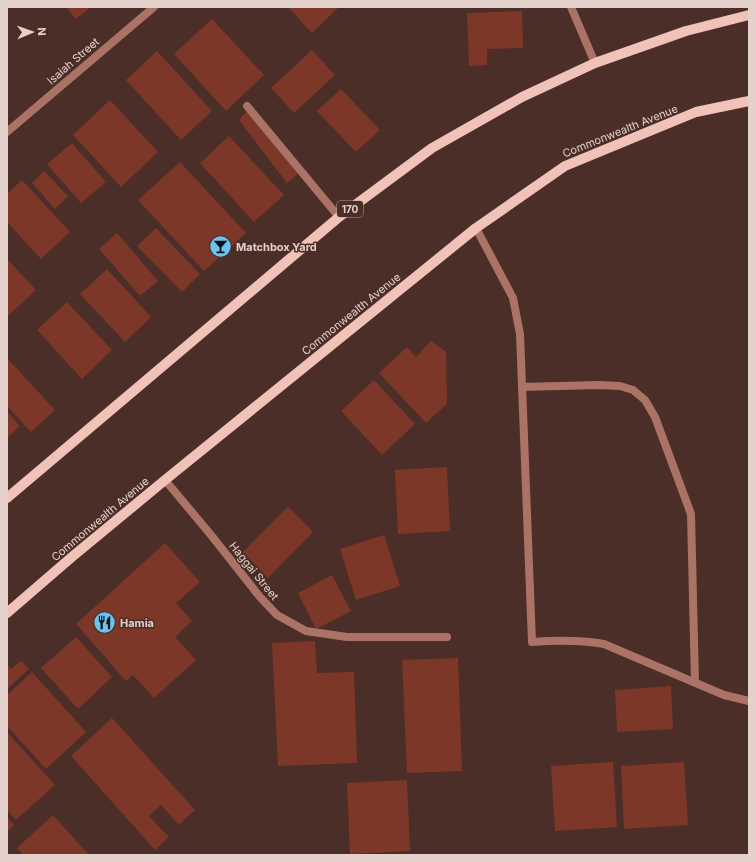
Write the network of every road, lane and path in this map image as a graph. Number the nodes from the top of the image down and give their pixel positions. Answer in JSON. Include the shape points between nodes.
{"nodes":[{"id":1,"x":154,"y":7,"type":"edge"},
{"id":2,"x":571,"y":7,"type":"edge"},
{"id":3,"x":749,"y":15,"type":"edge"},
{"id":4,"x":596,"y":63,"type":"junction"},
{"id":5,"x":749,"y":101,"type":"edge"},
{"id":6,"x":247,"y":106,"type":"dead end"},
{"id":7,"x":7,"y":132,"type":"edge"},
{"id":8,"x":339,"y":217,"type":"junction"},
{"id":9,"x":476,"y":228,"type":"junction"},
{"id":10,"x":522,"y":387,"type":"junction"},
{"id":11,"x":165,"y":480,"type":"junction"},
{"id":12,"x":7,"y":498,"type":"edge"},
{"id":13,"x":7,"y":613,"type":"edge"},
{"id":14,"x":447,"y":637,"type":"dead end"},
{"id":15,"x":694,"y":682,"type":"junction"},
{"id":16,"x":749,"y":701,"type":"edge"}],
"edges":[{"from":1,"to":7,"type":"street","name":"Isaiah Street"},
{"from":2,"to":4,"type":"street"},
{"from":3,"to":4,"type":"main road","number":"170","via":[[686,31]]},
{"from":4,"to":8,"type":"main road","number":"170","via":[[522,96],[432,148]]},
{"from":5,"to":9,"type":"main road","name":"Commonwealth Avenue","via":[[696,112],[565,166]]},
{"from":6,"to":8,"type":"street"},
{"from":8,"to":12,"type":"main road","number":"170"},
{"from":9,"to":10,"type":"street","via":[[513,298],[520,334]]},
{"from":9,"to":11,"type":"main road","name":"Commonwealth Avenue"},
{"from":10,"to":15,"type":"street","via":[[620,386],[633,390],[645,400],[655,416],[691,514]]},
{"from":10,"to":15,"type":"street","via":[[532,642],[566,640],[604,644]]},
{"from":11,"to":13,"type":"main road","name":"Commonwealth Avenue"},
{"from":11,"to":14,"type":"street","name":"Haggai Street","via":[[277,615],[306,631],[347,636]]},
{"from":15,"to":16,"type":"street"}]}
